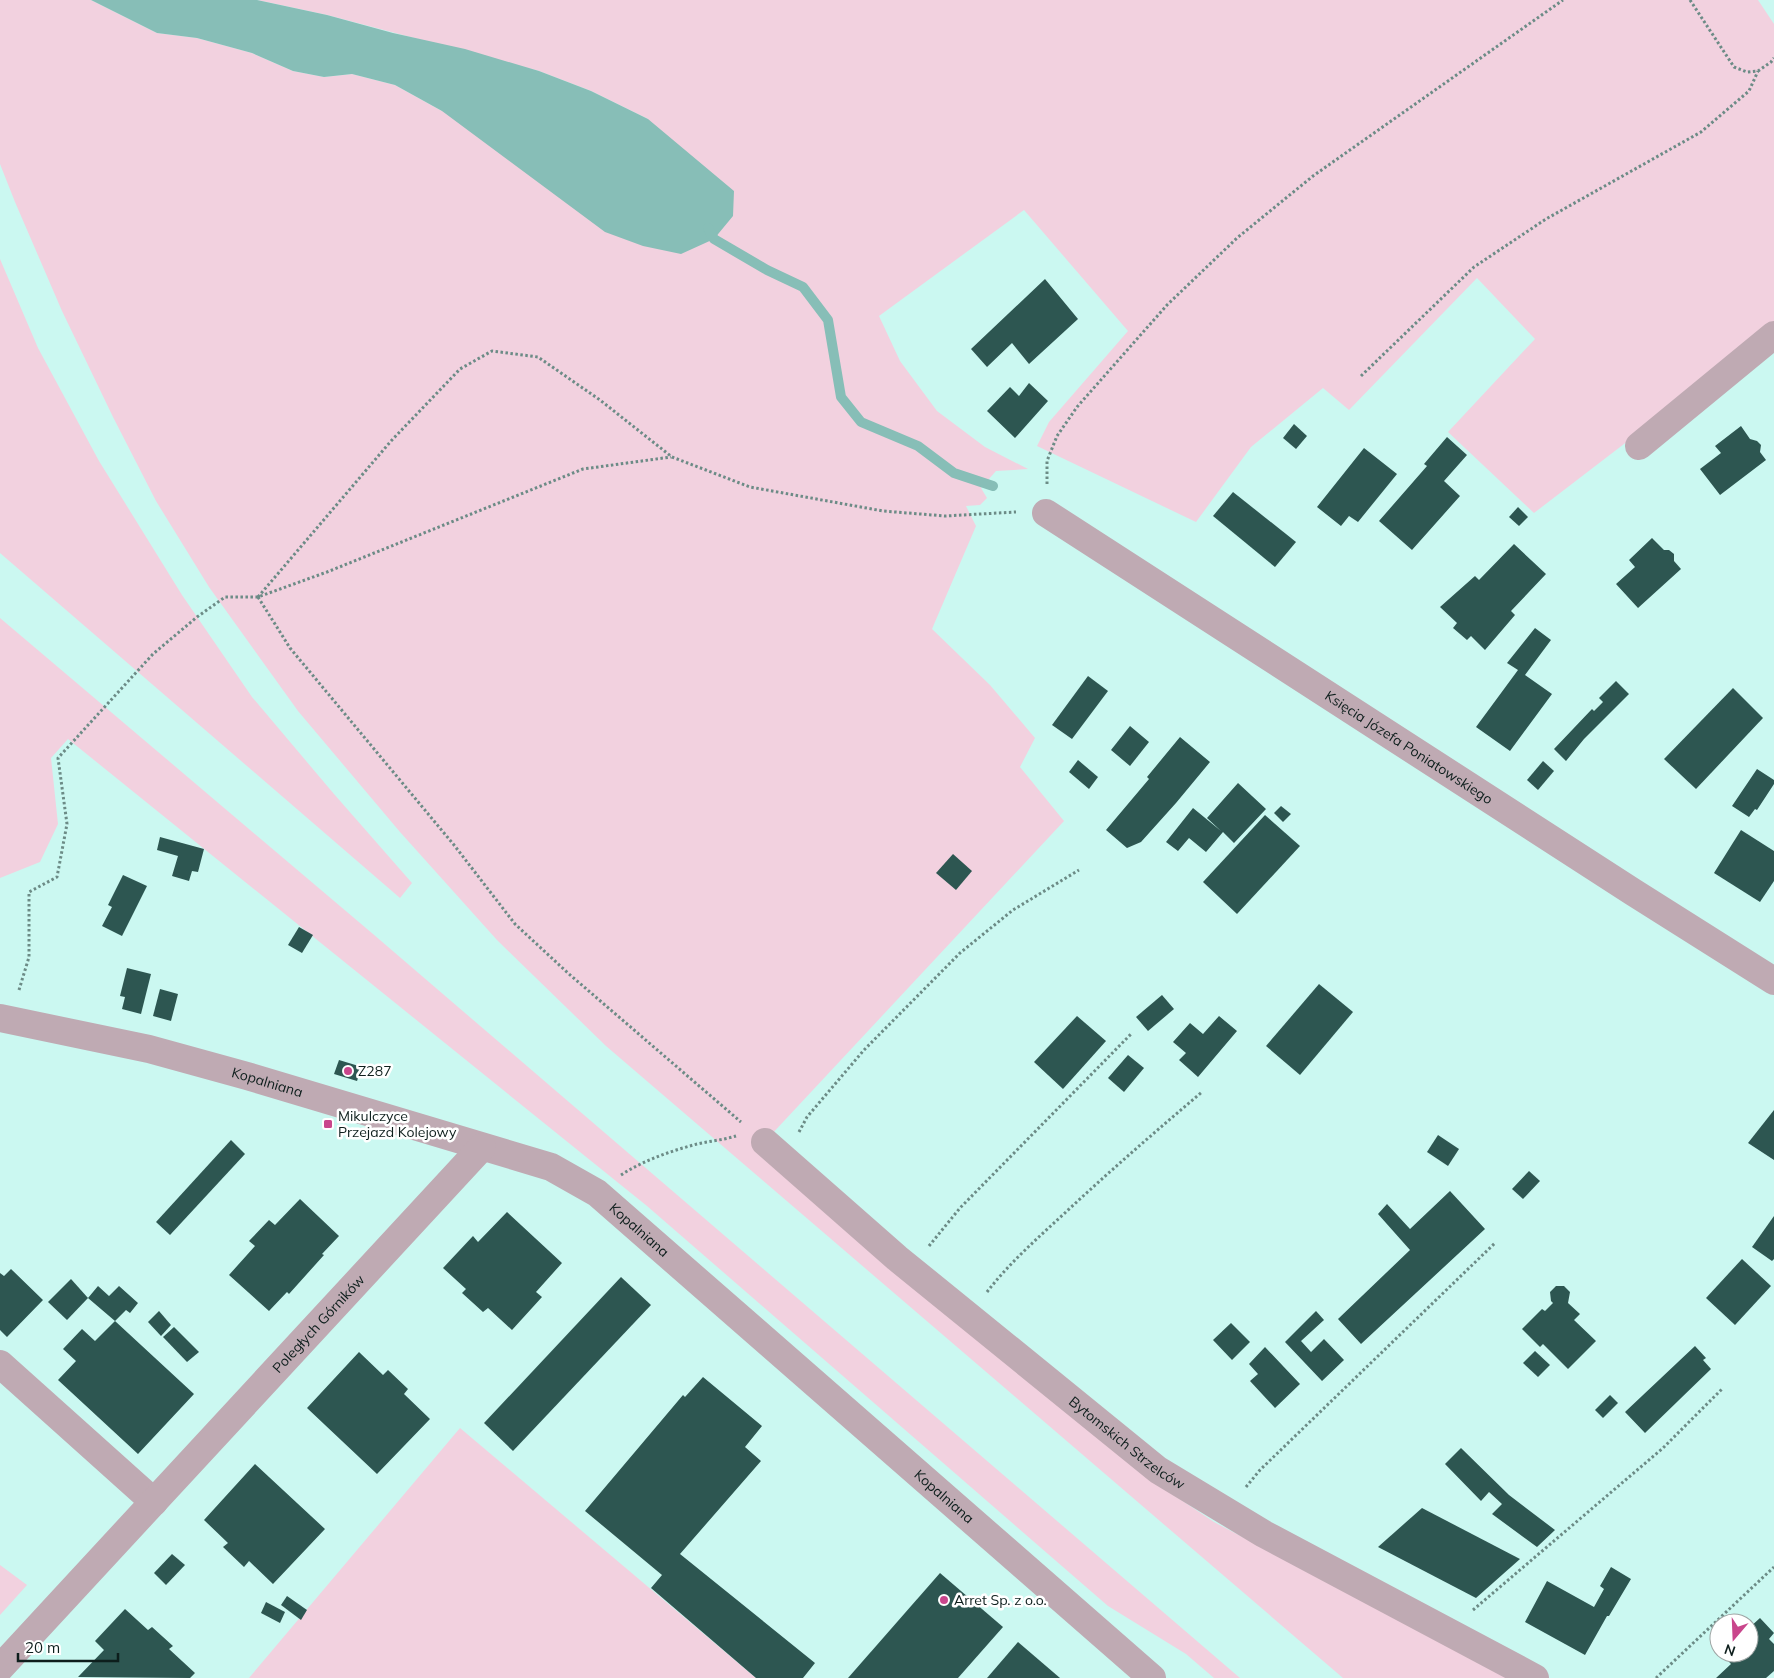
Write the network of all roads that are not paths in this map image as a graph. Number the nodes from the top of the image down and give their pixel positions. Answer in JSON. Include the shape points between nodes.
{"nodes":[{"id":1,"x":1774,"y":335,"type":"edge"},
{"id":2,"x":1639,"y":446,"type":"dead end"},
{"id":3,"x":1046,"y":513,"type":"road end"},
{"id":4,"x":1774,"y":981,"type":"edge"},
{"id":5,"x":5,"y":1019,"type":"edge"},
{"id":6,"x":767,"y":1143,"type":"road end"},
{"id":7,"x":482,"y":1147,"type":"junction"},
{"id":8,"x":0,"y":1364,"type":"edge"},
{"id":9,"x":154,"y":1502,"type":"junction"},
{"id":10,"x":0,"y":1668,"type":"edge"},
{"id":11,"x":1152,"y":1678,"type":"edge"},
{"id":12,"x":1535,"y":1678,"type":"edge"}],
"edges":[{"from":1,"to":2,"type":"street"},
{"from":3,"to":4,"type":"street","name":"Księcia Józefa Poniatowskiego"},
{"from":5,"to":7,"type":"street","name":"Kopalniana","via":[[150,1049]]},
{"from":6,"to":12,"type":"street","name":"Bytomskich Strzelców","via":[[912,1270],[1158,1470],[1264,1534]]},
{"from":7,"to":9,"type":"street","name":"Poległych Górników"},
{"from":7,"to":11,"type":"street","name":"Kopalniana","via":[[551,1167],[597,1193]]},
{"from":8,"to":9,"type":"street"},
{"from":9,"to":10,"type":"street","name":"Poległych Górników"}]}
